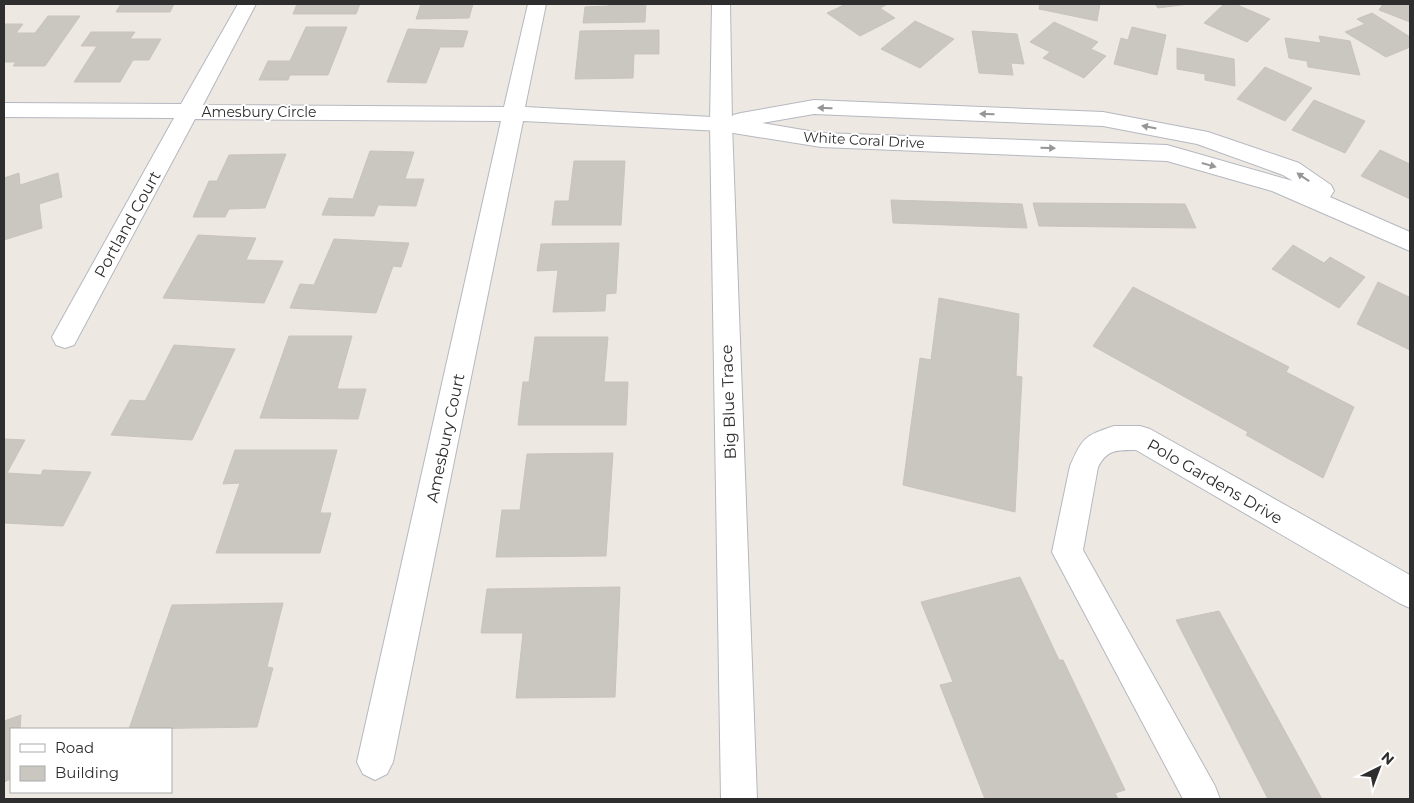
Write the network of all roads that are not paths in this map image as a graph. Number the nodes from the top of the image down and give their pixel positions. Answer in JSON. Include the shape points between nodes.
{"nodes":[{"id":1,"x":247,"y":4,"type":"edge"},
{"id":2,"x":537,"y":4,"type":"edge"},
{"id":3,"x":721,"y":4,"type":"edge"},
{"id":4,"x":4,"y":110,"type":"edge"},
{"id":5,"x":188,"y":112,"type":"junction"},
{"id":6,"x":514,"y":114,"type":"junction"},
{"id":7,"x":721,"y":124,"type":"junction"},
{"id":8,"x":1372,"y":224,"type":"junction"},
{"id":9,"x":1410,"y":242,"type":"edge"},
{"id":10,"x":65,"y":337,"type":"dead end"},
{"id":11,"x":1410,"y":592,"type":"edge"},
{"id":12,"x":375,"y":762,"type":"dead end"},
{"id":13,"x":739,"y":799,"type":"edge"},
{"id":14,"x":1202,"y":799,"type":"edge"}],
"edges":[{"from":1,"to":5,"type":"street","name":"Portland Court"},
{"from":2,"to":6,"type":"street"},
{"from":3,"to":7,"type":"street","name":"Big Blue Trace"},
{"from":4,"to":5,"type":"street","name":"Amesbury Circle"},
{"from":5,"to":6,"type":"street","name":"Amesbury Circle"},
{"from":5,"to":10,"type":"street","name":"Portland Court"},
{"from":6,"to":7,"type":"street","name":"Amesbury Circle"},
{"from":6,"to":12,"type":"street","name":"Amesbury Court"},
{"from":7,"to":8,"type":"street","name":"White Coral Drive","one_way":true,"via":[[821,140],[1167,153],[1280,185]]},
{"from":8,"to":7,"type":"street","name":"White Coral Drive","one_way":true,"via":[[1291,169],[1200,137],[1104,119],[814,107]]},
{"from":7,"to":13,"type":"street","name":"Big Blue Trace"},
{"from":8,"to":9,"type":"street","name":"White Coral Drive"},
{"from":11,"to":14,"type":"street","name":"Polo Gardens Drive","via":[[1140,438],[1114,438],[1094,448],[1084,466],[1067,552]]}]}
